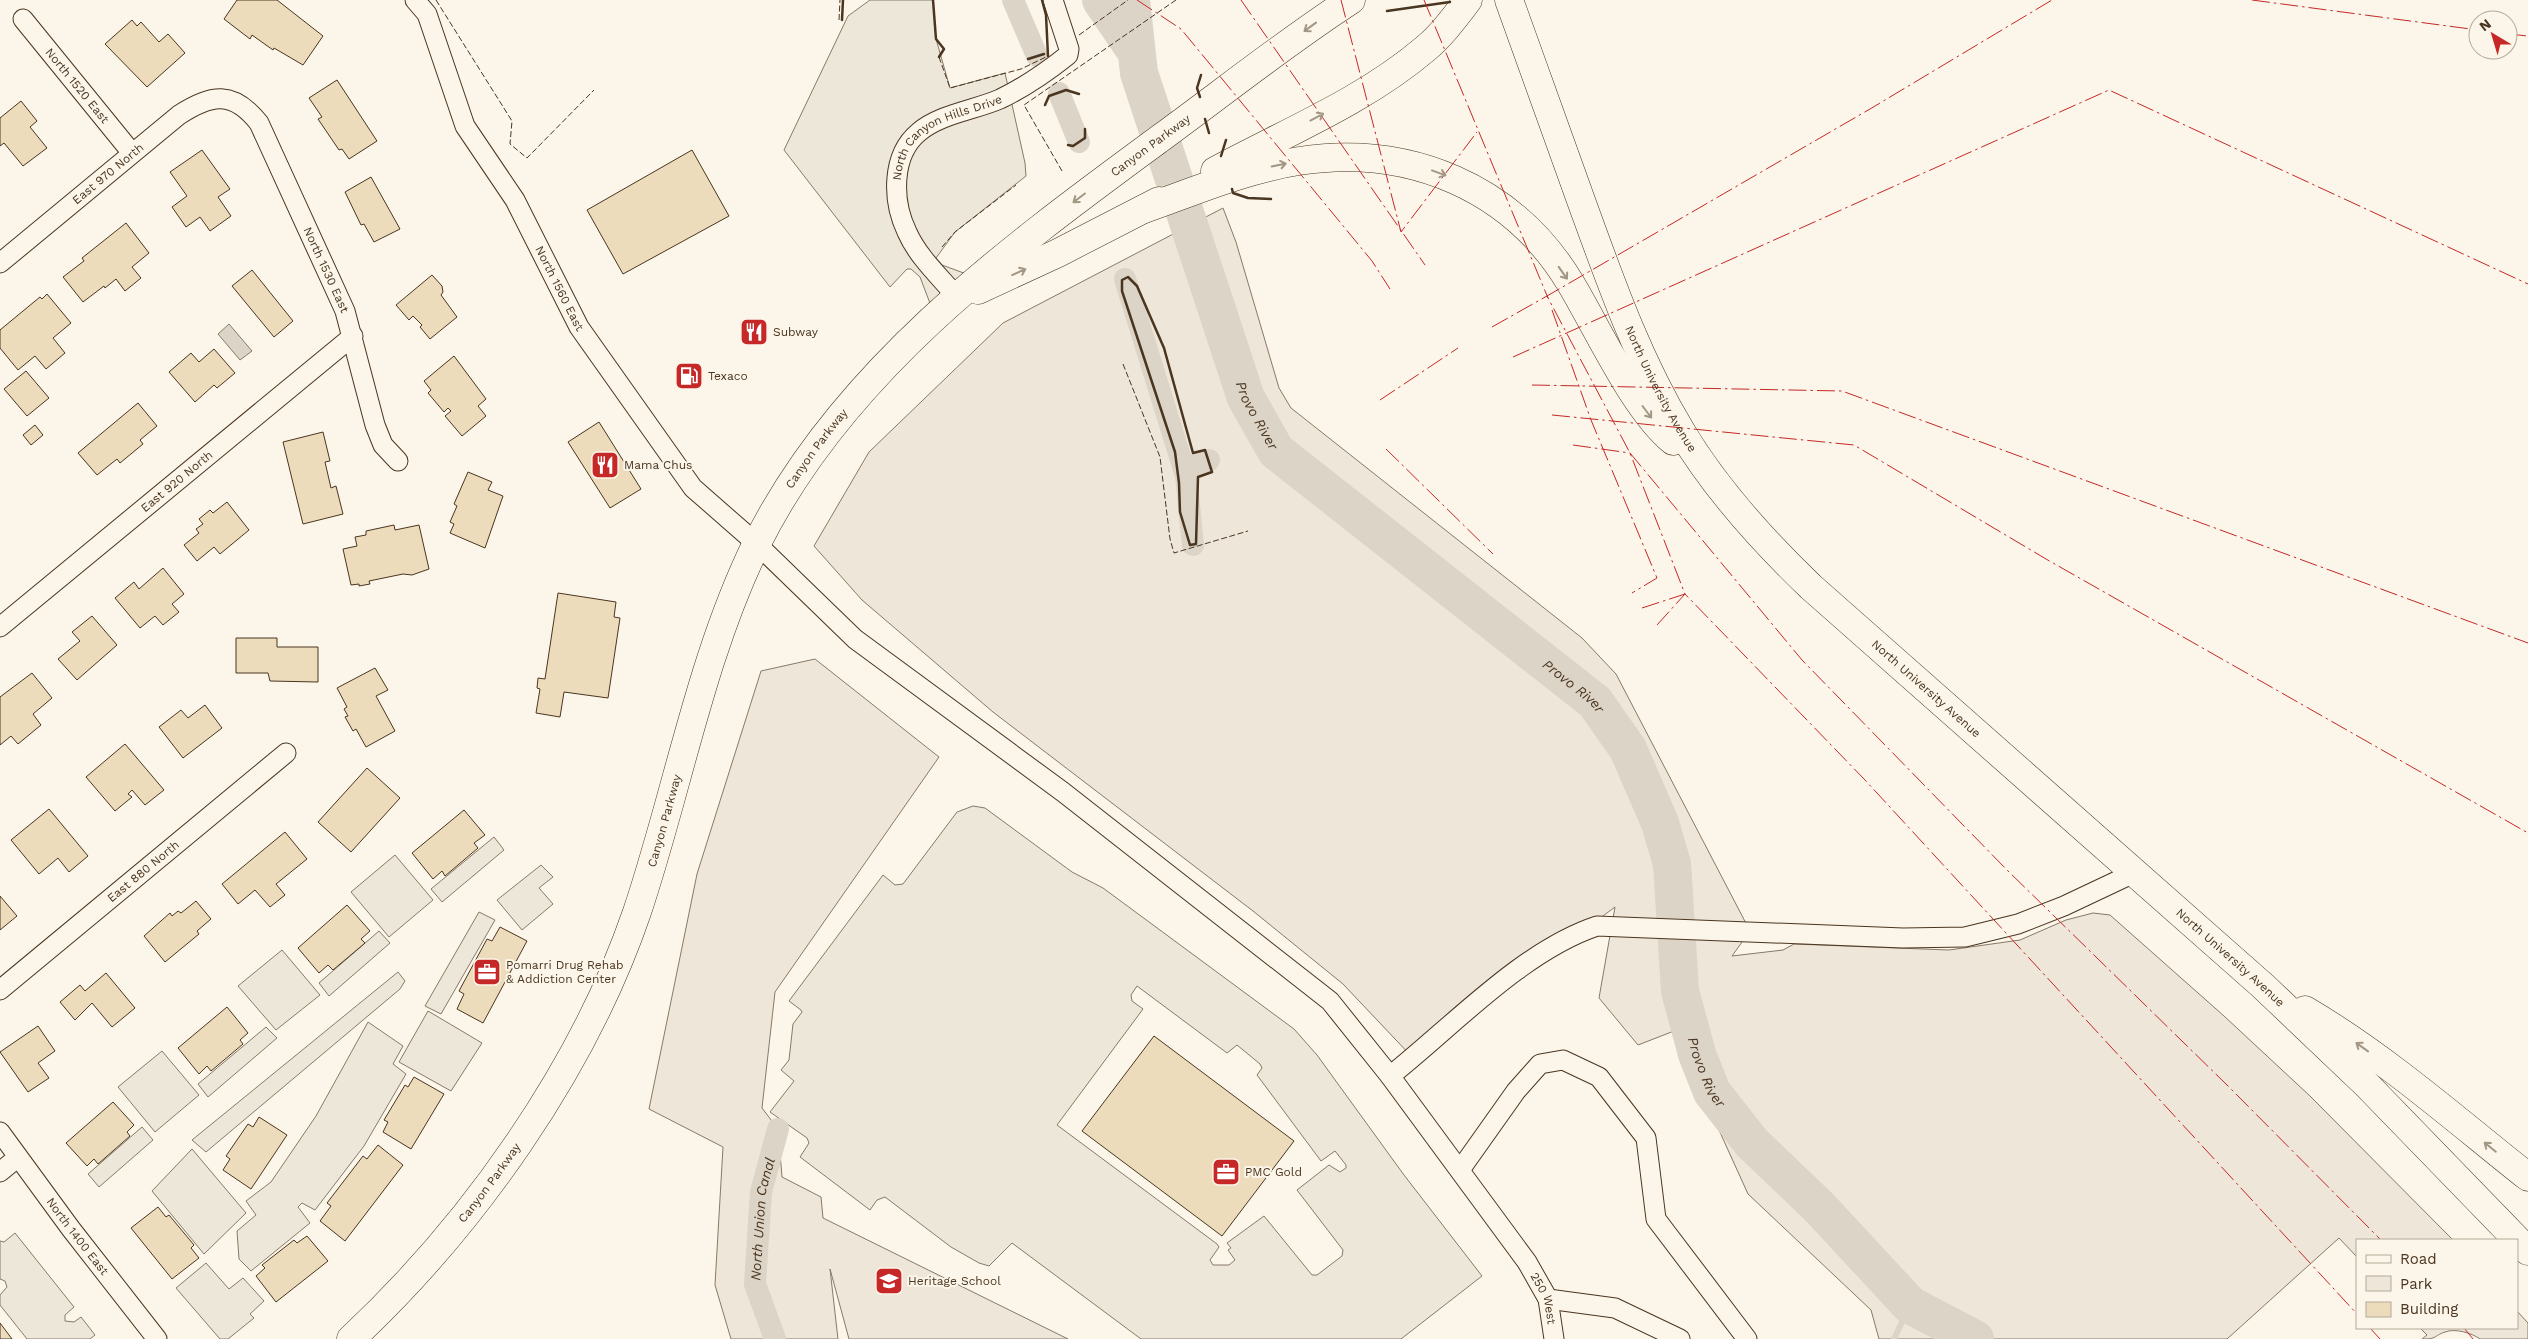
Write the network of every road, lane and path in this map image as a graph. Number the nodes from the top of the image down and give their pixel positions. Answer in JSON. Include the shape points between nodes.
{"nodes":[{"id":1,"x":415,"y":0,"type":"edge"},
{"id":2,"x":1053,"y":0,"type":"edge"},
{"id":3,"x":1351,"y":0,"type":"edge"},
{"id":4,"x":1509,"y":0,"type":"edge"},
{"id":5,"x":1463,"y":7,"type":"edge"},
{"id":6,"x":23,"y":19,"type":"dead end"},
{"id":7,"x":223,"y":99,"type":"joint"},
{"id":8,"x":132,"y":152,"type":"junction"},
{"id":9,"x":1230,"y":171,"type":"junction"},
{"id":10,"x":0,"y":263,"type":"edge"},
{"id":11,"x":958,"y":298,"type":"junction"},
{"id":12,"x":353,"y":336,"type":"junction"},
{"id":13,"x":398,"y":462,"type":"dead end"},
{"id":14,"x":1706,"y":468,"type":"junction"},
{"id":15,"x":757,"y":544,"type":"junction"},
{"id":16,"x":0,"y":627,"type":"edge"},
{"id":17,"x":286,"y":753,"type":"dead end"},
{"id":18,"x":2136,"y":872,"type":"junction"},
{"id":19,"x":2263,"y":986,"type":"junction"},
{"id":20,"x":0,"y":990,"type":"edge"},
{"id":21,"x":1390,"y":1076,"type":"junction"},
{"id":22,"x":0,"y":1132,"type":"edge"},
{"id":23,"x":17,"y":1158,"type":"junction"},
{"id":24,"x":1460,"y":1170,"type":"junction"},
{"id":25,"x":0,"y":1172,"type":"edge"},
{"id":26,"x":2528,"y":1177,"type":"edge"},
{"id":27,"x":2516,"y":1239,"type":"edge"},
{"id":28,"x":2518,"y":1241,"type":"edge"},
{"id":29,"x":2528,"y":1251,"type":"edge"},
{"id":30,"x":1548,"y":1299,"type":"junction"},
{"id":31,"x":157,"y":1339,"type":"edge"},
{"id":32,"x":351,"y":1339,"type":"edge"},
{"id":33,"x":1554,"y":1339,"type":"edge"},
{"id":34,"x":1680,"y":1339,"type":"edge"},
{"id":35,"x":1747,"y":1339,"type":"edge"}],
"edges":[{"from":1,"to":15,"type":"street","name":"North 1560 East","via":[[427,14],[465,126],[515,200],[580,327],[693,488]]},
{"from":2,"to":11,"type":"street","name":"North Canyon Hills Drive","via":[[1069,49],[1068,55],[1000,98],[933,123],[919,132],[901,159],[897,184],[906,230],[926,262]]},
{"from":3,"to":11,"type":"highway","name":"Canyon Parkway","one_way":true,"via":[[1118,169],[1000,260]]},
{"from":4,"to":14,"type":"highway","name":"North University Avenue","via":[[1599,251],[1642,359],[1681,432]]},
{"from":9,"to":5,"type":"highway","one_way":true,"via":[[1400,69],[1427,47]]},
{"from":6,"to":8,"type":"street","name":"North 1520 East"},
{"from":7,"to":8,"type":"street","name":"East 970 North","via":[[199,102]]},
{"from":7,"to":12,"type":"street","name":"North 1530 East","via":[[243,106],[259,123],[345,311]]},
{"from":8,"to":10,"type":"street","name":"East 970 North"},
{"from":11,"to":9,"type":"highway","name":"Canyon Parkway","one_way":true},
{"from":9,"to":14,"type":"highway","one_way":true,"via":[[1299,161],[1363,158],[1396,161],[1430,170],[1478,190],[1510,213],[1548,252],[1570,282],[1640,402],[1671,439]]},
{"from":11,"to":15,"type":"highway","name":"Canyon Parkway","via":[[875,376],[832,425],[779,504]]},
{"from":12,"to":13,"type":"street","name":"North 1530 East","via":[[375,425],[383,445]]},
{"from":12,"to":16,"type":"street","name":"East 920 North"},
{"from":14,"to":18,"type":"highway","name":"North University Avenue","via":[[1775,550],[1811,587]]},
{"from":15,"to":21,"type":"street","name":"North 1560 East","via":[[855,639],[1063,792],[1330,1001]]},
{"from":15,"to":32,"type":"highway","name":"Canyon Parkway","via":[[711,661],[647,881],[621,956],[606,988],[564,1068],[506,1160],[431,1258]]},
{"from":17,"to":20,"type":"street","name":"East 880 North"},
{"from":18,"to":19,"type":"highway","name":"North University Avenue"},
{"from":18,"to":21,"type":"street","via":[[2064,906],[1965,937],[1903,938],[1597,926],[1580,932],[1511,974]]},
{"from":26,"to":19,"type":"highway","one_way":true,"via":[[2338,1030]]},
{"from":19,"to":27,"type":"highway","name":"North University Avenue","via":[[2365,1084]]},
{"from":21,"to":24,"type":"street","name":"250 West"},
{"from":22,"to":23,"type":"street","name":"North 1400 East"},
{"from":23,"to":25,"type":"street"},
{"from":23,"to":31,"type":"street","name":"North 1400 East"},
{"from":24,"to":30,"type":"street","name":"250 West","via":[[1527,1262]]},
{"from":24,"to":35,"type":"street","via":[[1540,1064],[1563,1060],[1598,1077],[1646,1138],[1656,1219]]},
{"from":28,"to":29,"type":"highway","name":"North University Avenue"},
{"from":30,"to":33,"type":"street","name":"250 West"},
{"from":30,"to":34,"type":"street","via":[[1615,1308]]}]}
